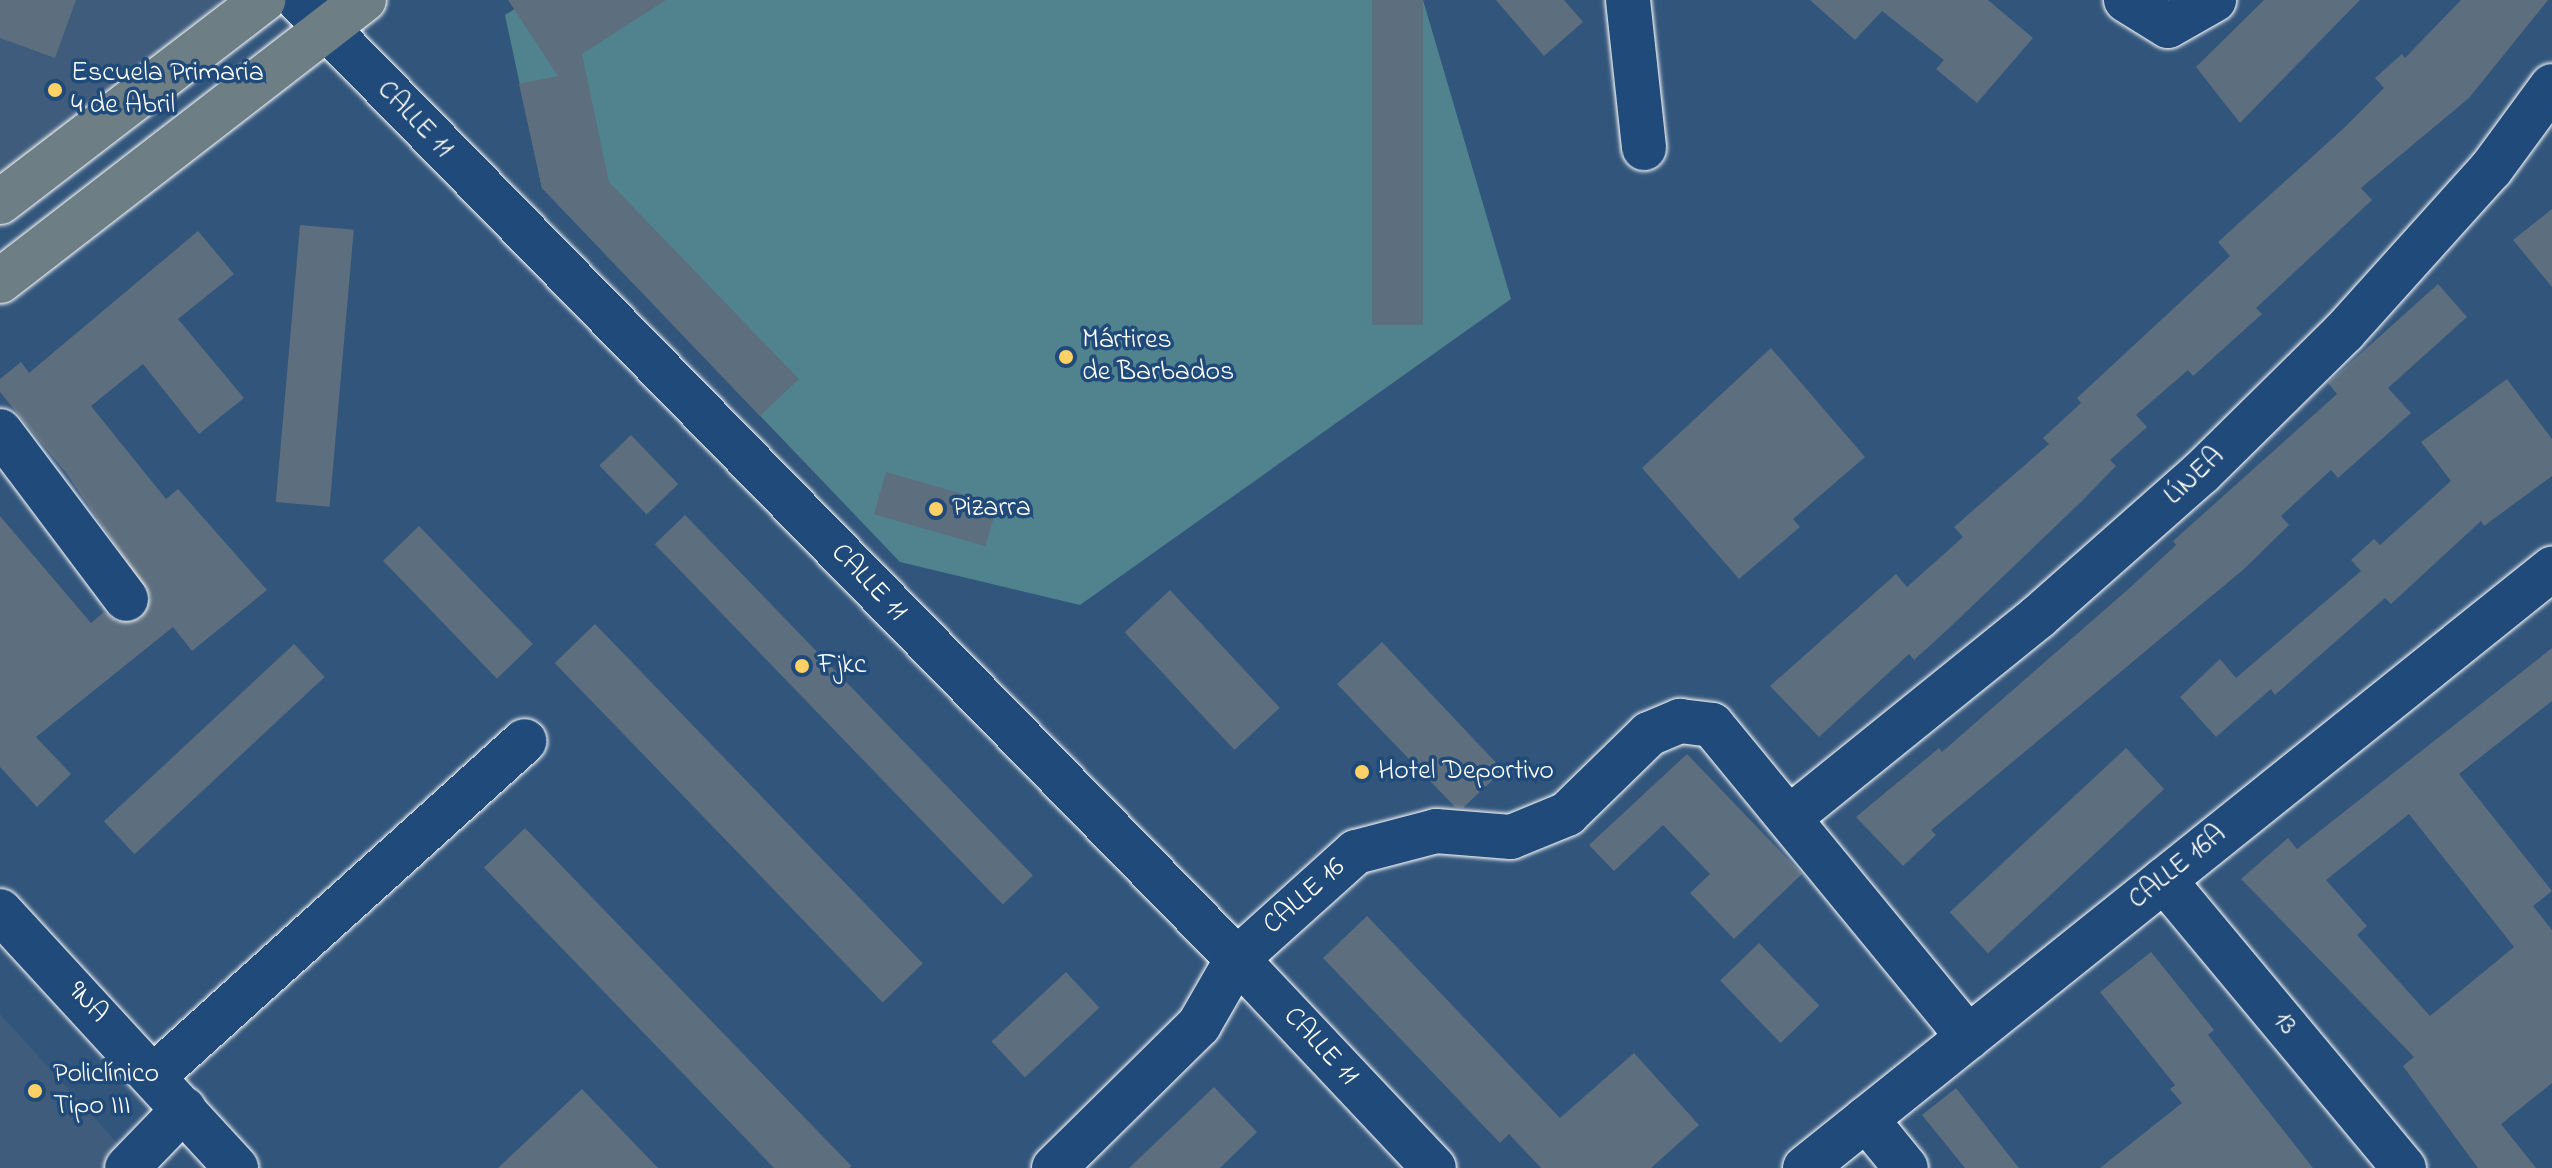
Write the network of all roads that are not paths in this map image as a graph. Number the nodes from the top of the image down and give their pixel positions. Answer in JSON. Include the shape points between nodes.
{"nodes":[{"id":1,"x":263,"y":0,"type":"edge"},
{"id":2,"x":364,"y":0,"type":"edge"},
{"id":3,"x":1628,"y":0,"type":"edge"},
{"id":4,"x":2126,"y":0,"type":"edge"},
{"id":5,"x":2214,"y":0,"type":"edge"},
{"id":6,"x":312,"y":15,"type":"edge"},
{"id":7,"x":2552,"y":86,"type":"edge"},
{"id":8,"x":1644,"y":148,"type":"dead end"},
{"id":9,"x":0,"y":202,"type":"edge"},
{"id":10,"x":0,"y":281,"type":"edge"},
{"id":11,"x":0,"y":431,"type":"edge"},
{"id":12,"x":2552,"y":569,"type":"edge"},
{"id":13,"x":126,"y":599,"type":"dead end"},
{"id":14,"x":525,"y":741,"type":"dead end"},
{"id":15,"x":1789,"y":818,"type":"junction"},
{"id":16,"x":2164,"y":880,"type":"junction"},
{"id":17,"x":0,"y":911,"type":"edge"},
{"id":18,"x":1237,"y":959,"type":"junction"},
{"id":19,"x":1968,"y":1037,"type":"junction"},
{"id":20,"x":155,"y":1075,"type":"junction"},
{"id":21,"x":184,"y":1109,"type":"junction"},
{"id":22,"x":1866,"y":1119,"type":"junction"},
{"id":23,"x":127,"y":1168,"type":"edge"},
{"id":24,"x":236,"y":1168,"type":"edge"},
{"id":25,"x":1054,"y":1168,"type":"edge"},
{"id":26,"x":1434,"y":1168,"type":"edge"},
{"id":27,"x":1805,"y":1168,"type":"edge"},
{"id":28,"x":1906,"y":1168,"type":"edge"},
{"id":29,"x":2404,"y":1168,"type":"edge"}],
"edges":[{"from":1,"to":9,"type":"main road"},
{"from":2,"to":6,"type":"main road"},
{"from":3,"to":8,"type":"street"},
{"from":4,"to":5,"type":"street","via":[[2168,26]]},
{"from":6,"to":10,"type":"main road"},
{"from":6,"to":18,"type":"street","name":"CALLE 11"},
{"from":7,"to":15,"type":"street","name":"LÍNEA","via":[[2491,169],[2375,298],[2201,473],[2038,617]]},
{"from":11,"to":13,"type":"street"},
{"from":12,"to":16,"type":"street","name":"CALLE 16A"},
{"from":14,"to":20,"type":"street"},
{"from":15,"to":18,"type":"street","name":"CALLE 16","via":[[1712,725],[1680,721],[1649,734],[1567,814],[1511,837],[1436,831],[1356,852]]},
{"from":15,"to":19,"type":"street"},
{"from":16,"to":19,"type":"street","name":"CALLE 16A"},
{"from":16,"to":29,"type":"street","name":"13"},
{"from":17,"to":20,"type":"street","name":"9NA"},
{"from":18,"to":25,"type":"street","name":"CALLE 16","via":[[1199,1025]]},
{"from":18,"to":26,"type":"street","name":"CALLE 11"},
{"from":19,"to":22,"type":"street","name":"CALLE 16A"},
{"from":20,"to":21,"type":"street","name":"9NA"},
{"from":21,"to":23,"type":"street"},
{"from":21,"to":24,"type":"street","name":"9NA"},
{"from":22,"to":27,"type":"street","name":"CALLE 16A"},
{"from":22,"to":28,"type":"street"}]}
